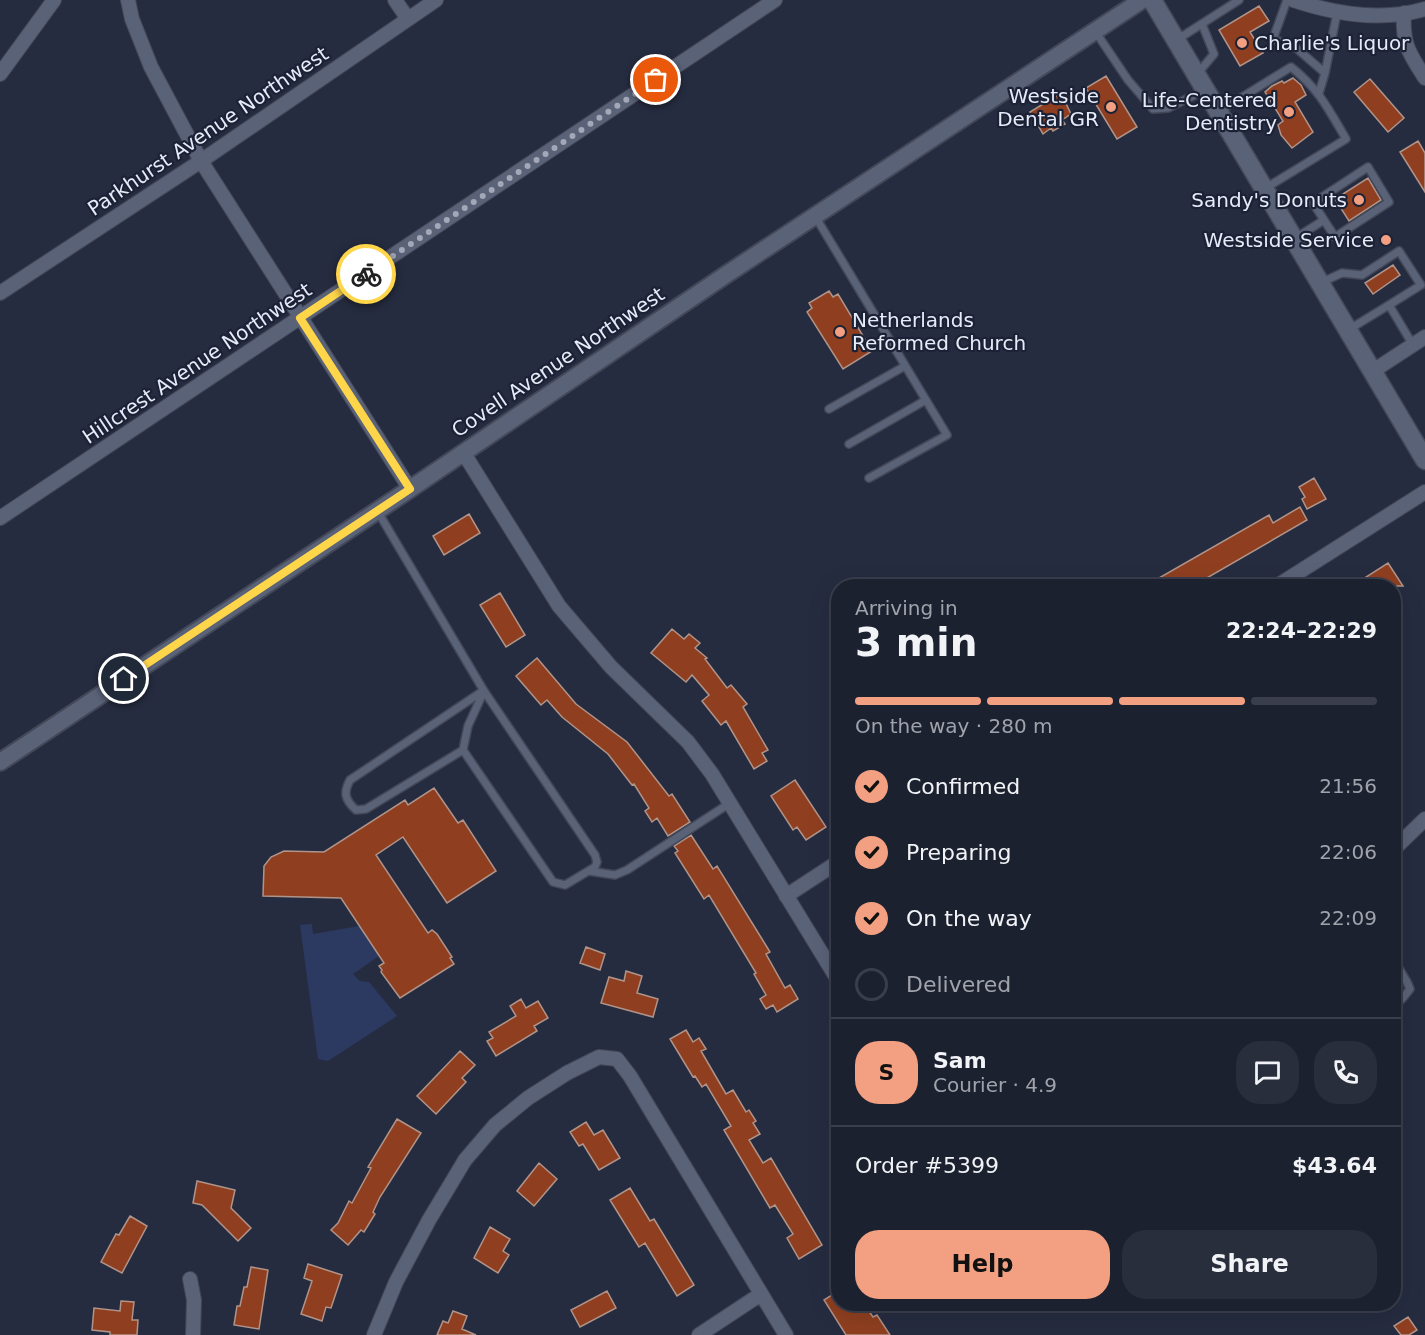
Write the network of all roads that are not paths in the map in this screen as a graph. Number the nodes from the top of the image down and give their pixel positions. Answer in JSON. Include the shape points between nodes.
{"nodes":[{"id":1,"x":54,"y":0,"type":"edge"},
{"id":2,"x":128,"y":0,"type":"edge"},
{"id":3,"x":395,"y":0,"type":"edge"},
{"id":4,"x":436,"y":0,"type":"edge"},
{"id":5,"x":775,"y":0,"type":"edge"},
{"id":6,"x":1142,"y":0,"type":"edge"},
{"id":7,"x":1152,"y":0,"type":"edge"},
{"id":8,"x":1239,"y":0,"type":"edge"},
{"id":9,"x":1287,"y":0,"type":"edge"},
{"id":10,"x":1293,"y":0,"type":"edge"},
{"id":11,"x":1425,"y":9,"type":"edge"},
{"id":12,"x":1337,"y":13,"type":"junction"},
{"id":13,"x":1404,"y":13,"type":"junction"},
{"id":14,"x":408,"y":19,"type":"junction"},
{"id":15,"x":1202,"y":24,"type":"junction"},
{"id":16,"x":1095,"y":31,"type":"junction"},
{"id":17,"x":1176,"y":41,"type":"junction"},
{"id":18,"x":0,"y":74,"type":"edge"},
{"id":19,"x":1325,"y":74,"type":"junction"},
{"id":20,"x":1425,"y":78,"type":"edge"},
{"id":21,"x":1201,"y":82,"type":"junction"},
{"id":22,"x":1319,"y":93,"type":"junction"},
{"id":23,"x":1218,"y":112,"type":"junction"},
{"id":24,"x":201,"y":161,"type":"junction"},
{"id":25,"x":1264,"y":189,"type":"junction"},
{"id":26,"x":815,"y":216,"type":"junction"},
{"id":27,"x":1324,"y":220,"type":"junction"},
{"id":28,"x":1294,"y":239,"type":"junction"},
{"id":29,"x":1320,"y":283,"type":"junction"},
{"id":30,"x":0,"y":293,"type":"edge"},
{"id":31,"x":1389,"y":304,"type":"junction"},
{"id":32,"x":300,"y":318,"type":"junction"},
{"id":33,"x":1348,"y":330,"type":"junction"},
{"id":34,"x":1419,"y":341,"type":"edge"},
{"id":35,"x":905,"y":366,"type":"junction"},
{"id":36,"x":1373,"y":371,"type":"junction"},
{"id":37,"x":926,"y":400,"type":"junction"},
{"id":38,"x":830,"y":409,"type":"dead end"},
{"id":39,"x":849,"y":444,"type":"dead end"},
{"id":40,"x":463,"y":452,"type":"junction"},
{"id":41,"x":1425,"y":460,"type":"edge"},
{"id":42,"x":869,"y":478,"type":"dead end"},
{"id":43,"x":410,"y":489,"type":"junction"},
{"id":44,"x":1425,"y":492,"type":"edge"},
{"id":45,"x":377,"y":510,"type":"junction"},
{"id":46,"x":0,"y":518,"type":"edge"},
{"id":47,"x":1289,"y":579,"type":"edge"},
{"id":48,"x":484,"y":691,"type":"junction"},
{"id":49,"x":463,"y":750,"type":"junction"},
{"id":50,"x":0,"y":762,"type":"edge"},
{"id":51,"x":730,"y":803,"type":"junction"},
{"id":52,"x":1425,"y":819,"type":"edge"},
{"id":53,"x":1401,"y":842,"type":"edge"},
{"id":54,"x":831,"y":866,"type":"edge"},
{"id":55,"x":589,"y":871,"type":"junction"},
{"id":56,"x":786,"y":896,"type":"junction"},
{"id":57,"x":831,"y":969,"type":"edge"},
{"id":58,"x":1401,"y":972,"type":"edge"},
{"id":59,"x":1401,"y":1000,"type":"edge"},
{"id":60,"x":190,"y":1279,"type":"dead end"},
{"id":61,"x":762,"y":1294,"type":"junction"},
{"id":62,"x":193,"y":1335,"type":"edge"},
{"id":63,"x":374,"y":1335,"type":"edge"},
{"id":64,"x":699,"y":1335,"type":"edge"},
{"id":65,"x":786,"y":1335,"type":"edge"}],
"edges":[{"from":1,"to":18,"type":"street"},
{"from":2,"to":24,"type":"street","via":[[151,67]]},
{"from":3,"to":14,"type":"street"},
{"from":4,"to":14,"type":"street","name":"Parkhurst Avenue Northwest"},
{"from":5,"to":32,"type":"street","name":"Hillcrest Avenue Northwest"},
{"from":6,"to":16,"type":"street","name":"Covell Avenue Northwest"},
{"from":7,"to":17,"type":"main road"},
{"from":8,"to":15,"type":"lane"},
{"from":9,"to":19,"type":"lane","via":[[1273,39],[1296,48]]},
{"from":10,"to":12,"type":"street"},
{"from":11,"to":13,"type":"street"},
{"from":12,"to":13,"type":"street"},
{"from":12,"to":19,"type":"lane"},
{"from":13,"to":20,"type":"street","via":[[1406,48]]},
{"from":14,"to":24,"type":"street","name":"Parkhurst Avenue Northwest"},
{"from":15,"to":17,"type":"lane"},
{"from":15,"to":21,"type":"lane","via":[[1214,54]]},
{"from":16,"to":21,"type":"lane","via":[[1153,109],[1168,108]]},
{"from":16,"to":26,"type":"street","name":"Covell Avenue Northwest"},
{"from":17,"to":21,"type":"main road"},
{"from":19,"to":22,"type":"lane"},
{"from":21,"to":23,"type":"main road"},
{"from":22,"to":23,"type":"lane","via":[[1291,67]]},
{"from":22,"to":25,"type":"lane","via":[[1346,139]]},
{"from":23,"to":25,"type":"main road"},
{"from":24,"to":30,"type":"street","name":"Parkhurst Avenue Northwest"},
{"from":24,"to":32,"type":"street"},
{"from":25,"to":28,"type":"main road"},
{"from":26,"to":35,"type":"lane"},
{"from":26,"to":40,"type":"street","name":"Covell Avenue Northwest"},
{"from":27,"to":27,"type":"lane","via":[[1335,237],[1389,202],[1368,168],[1313,202]]},
{"from":27,"to":28,"type":"lane"},
{"from":28,"to":29,"type":"main road"},
{"from":29,"to":31,"type":"lane","via":[[1342,273],[1362,275],[1399,251],[1421,285]]},
{"from":29,"to":33,"type":"main road"},
{"from":31,"to":33,"type":"lane"},
{"from":31,"to":34,"type":"lane"},
{"from":32,"to":43,"type":"street"},
{"from":32,"to":46,"type":"street","name":"Hillcrest Avenue Northwest"},
{"from":33,"to":36,"type":"main road"},
{"from":34,"to":36,"type":"street"},
{"from":35,"to":37,"type":"lane"},
{"from":35,"to":38,"type":"lane"},
{"from":36,"to":41,"type":"main road"},
{"from":37,"to":39,"type":"lane"},
{"from":37,"to":42,"type":"lane","via":[[947,435]]},
{"from":40,"to":43,"type":"street","name":"Covell Avenue Northwest"},
{"from":40,"to":51,"type":"street","via":[[559,606],[611,667],[688,742]]},
{"from":43,"to":45,"type":"street","name":"Covell Avenue Northwest"},
{"from":44,"to":47,"type":"street"},
{"from":45,"to":48,"type":"lane"},
{"from":45,"to":50,"type":"street","name":"Covell Avenue Northwest"},
{"from":48,"to":49,"type":"lane","via":[[468,726]]},
{"from":48,"to":49,"type":"lane","via":[[350,780],[345,790],[347,802],[356,810],[366,809]]},
{"from":48,"to":55,"type":"lane","via":[[595,855],[597,862]]},
{"from":49,"to":55,"type":"lane","via":[[553,882],[566,885]]},
{"from":51,"to":55,"type":"lane","via":[[627,870],[615,875]]},
{"from":51,"to":56,"type":"street"},
{"from":52,"to":53,"type":"street"},
{"from":54,"to":56,"type":"street"},
{"from":56,"to":57,"type":"street"},
{"from":58,"to":59,"type":"lane","via":[[1410,989]]},
{"from":60,"to":62,"type":"street"},
{"from":61,"to":63,"type":"street","via":[[630,1076],[617,1059],[599,1056],[528,1098],[495,1125],[465,1160],[396,1282]]},
{"from":61,"to":64,"type":"street"},
{"from":61,"to":65,"type":"street"}]}
